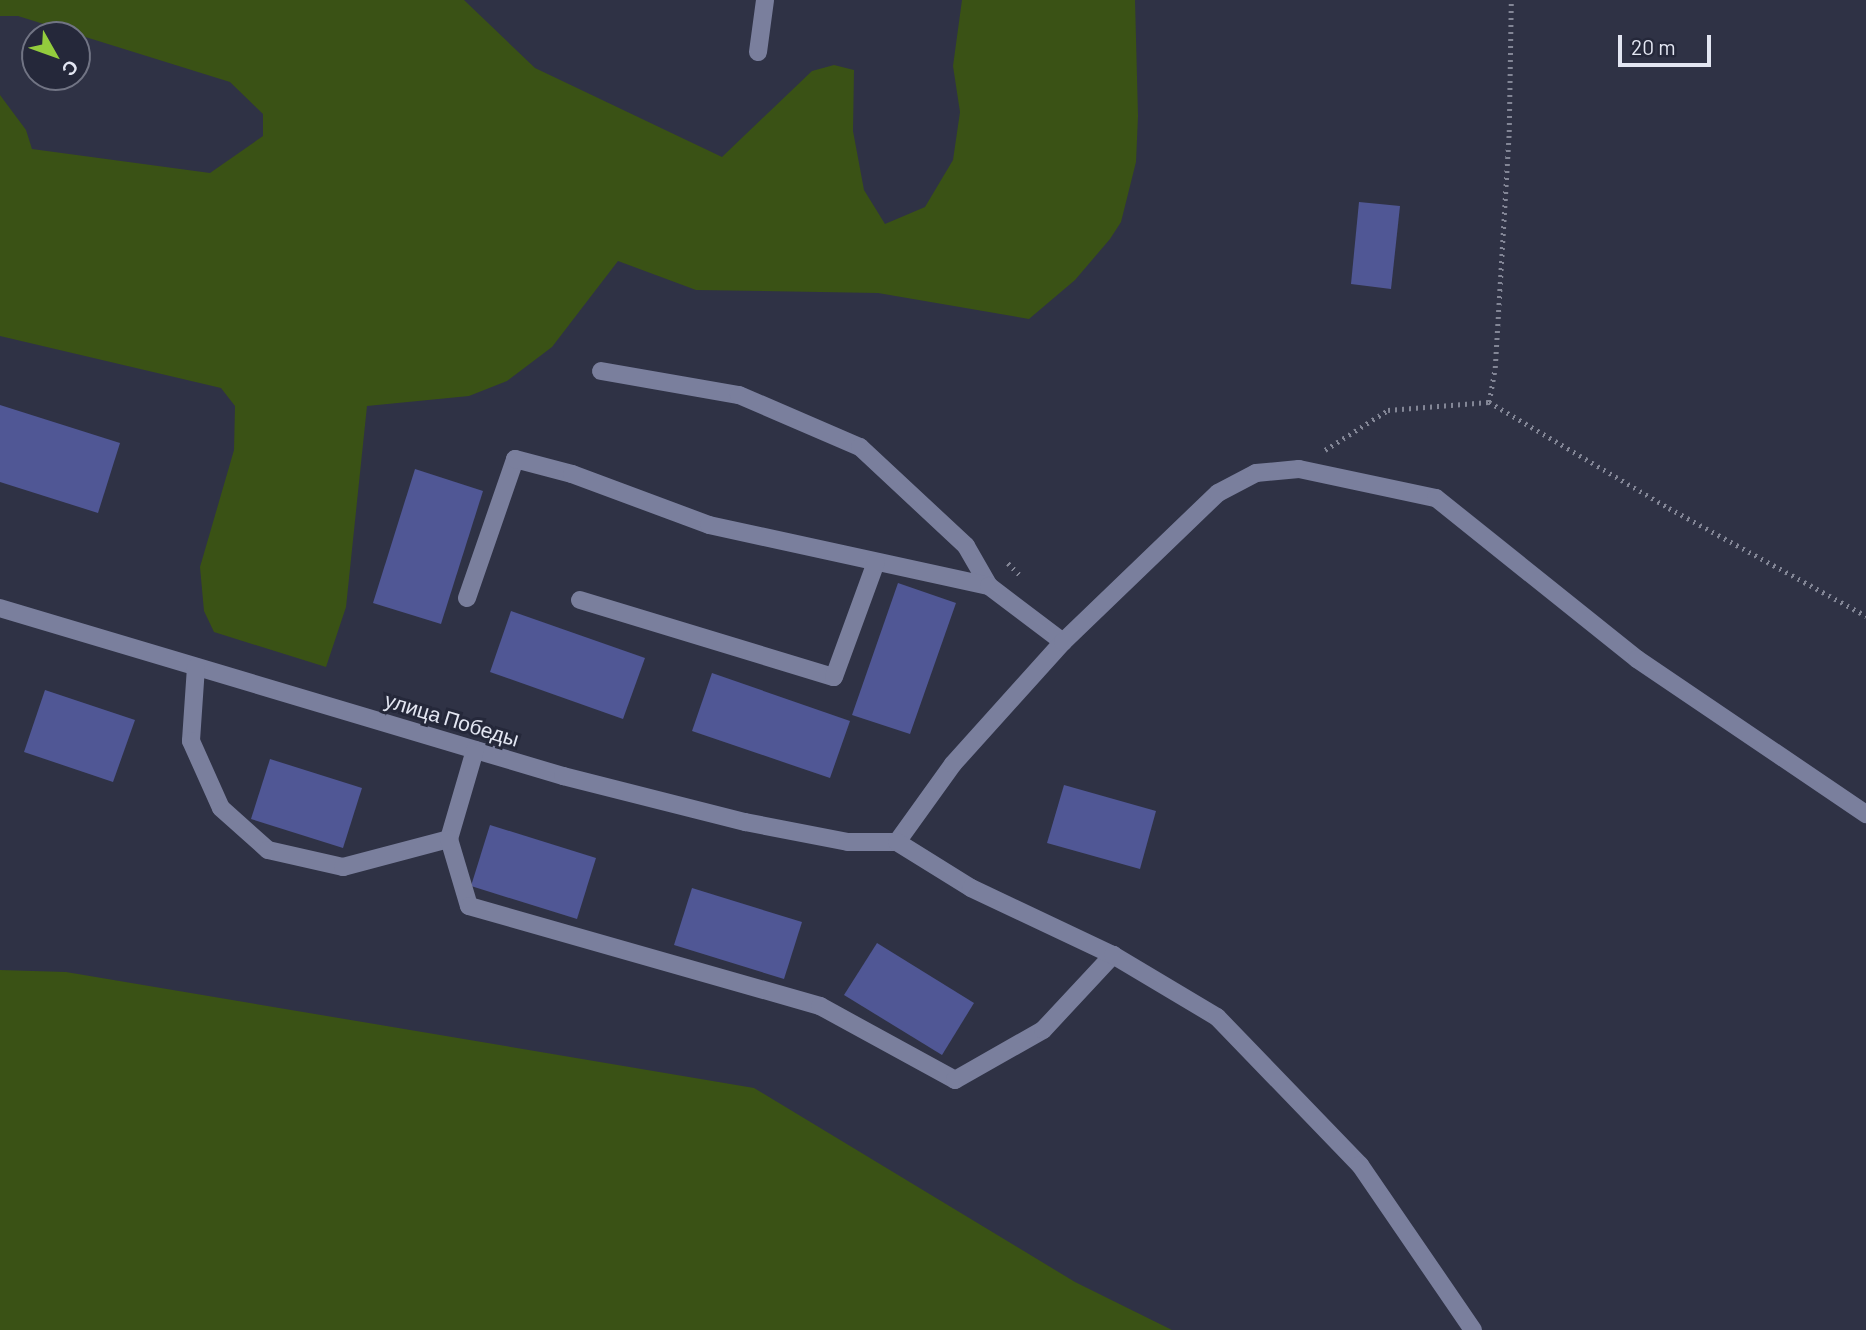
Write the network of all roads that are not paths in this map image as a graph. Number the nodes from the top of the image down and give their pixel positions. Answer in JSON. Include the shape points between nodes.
{"nodes":[{"id":1,"x":765,"y":0,"type":"edge"},
{"id":2,"x":758,"y":52,"type":"dead end"},
{"id":3,"x":601,"y":372,"type":"dead end"},
{"id":4,"x":876,"y":562,"type":"junction"},
{"id":5,"x":989,"y":586,"type":"junction"},
{"id":6,"x":467,"y":598,"type":"dead end"},
{"id":7,"x":580,"y":600,"type":"dead end"},
{"id":8,"x":0,"y":608,"type":"edge"},
{"id":9,"x":1063,"y":642,"type":"junction"},
{"id":10,"x":197,"y":667,"type":"junction"},
{"id":11,"x":475,"y":750,"type":"junction"},
{"id":12,"x":1866,"y":814,"type":"edge"},
{"id":13,"x":449,"y":839,"type":"junction"},
{"id":14,"x":897,"y":842,"type":"junction"},
{"id":15,"x":1113,"y":955,"type":"junction"},
{"id":16,"x":1473,"y":1330,"type":"edge"}],
"edges":[{"from":1,"to":2,"type":"street"},
{"from":3,"to":5,"type":"street","via":[[739,395],[860,447],[966,546]]},
{"from":4,"to":5,"type":"street"},
{"from":4,"to":6,"type":"street","via":[[709,524],[572,474],[514,459]]},
{"from":4,"to":7,"type":"street","via":[[834,677]]},
{"from":5,"to":9,"type":"street"},
{"from":8,"to":10,"type":"street","name":"улица Победы"},
{"from":9,"to":12,"type":"street","via":[[1218,493],[1256,473],[1299,469],[1436,498],[1637,659]]},
{"from":9,"to":14,"type":"street","via":[[953,764]]},
{"from":10,"to":11,"type":"street","name":"улица Победы"},
{"from":10,"to":13,"type":"street","via":[[191,741],[221,808],[268,850],[343,867]]},
{"from":11,"to":13,"type":"street"},
{"from":11,"to":14,"type":"street","name":"улица Победы","via":[[745,822],[848,842]]},
{"from":13,"to":15,"type":"street","via":[[469,906],[820,1006],[955,1080],[1043,1030]]},
{"from":14,"to":15,"type":"street","via":[[971,888]]},
{"from":15,"to":16,"type":"street","via":[[1217,1017],[1360,1165]]}]}
